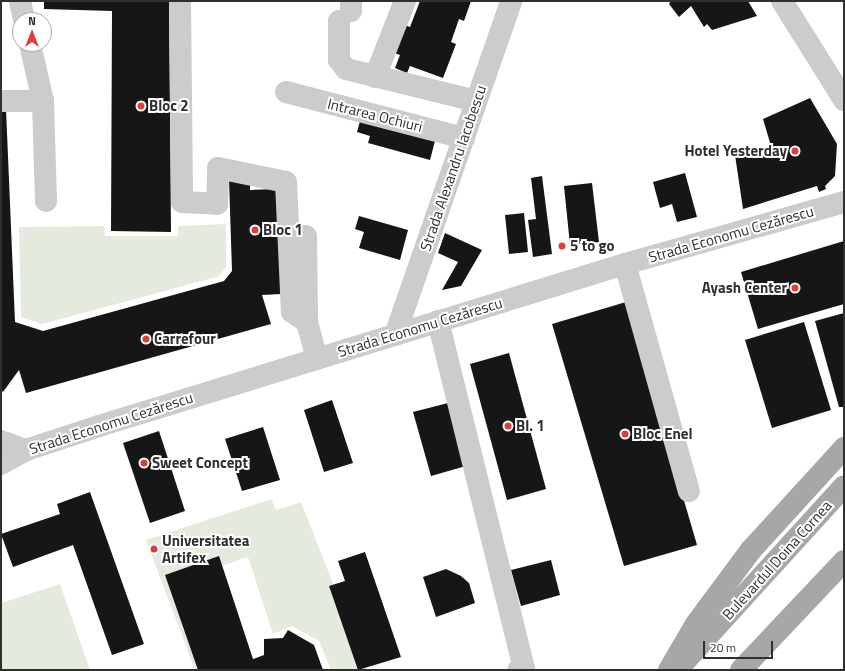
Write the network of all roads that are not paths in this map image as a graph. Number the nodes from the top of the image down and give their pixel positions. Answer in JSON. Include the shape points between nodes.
{"nodes":[{"id":1,"x":20,"y":1,"type":"edge"},
{"id":2,"x":180,"y":1,"type":"edge"},
{"id":3,"x":405,"y":1,"type":"edge"},
{"id":4,"x":511,"y":1,"type":"edge"},
{"id":5,"x":782,"y":1,"type":"edge"},
{"id":6,"x":347,"y":11,"type":"edge"},
{"id":7,"x":22,"y":12,"type":"edge"},
{"id":8,"x":32,"y":52,"type":"edge"},
{"id":9,"x":375,"y":77,"type":"junction"},
{"id":10,"x":286,"y":92,"type":"dead end"},
{"id":11,"x":844,"y":100,"type":"edge"},
{"id":12,"x":1,"y":101,"type":"edge"},
{"id":13,"x":43,"y":101,"type":"junction"},
{"id":14,"x":476,"y":101,"type":"junction"},
{"id":15,"x":464,"y":138,"type":"junction"},
{"id":16,"x":46,"y":201,"type":"dead end"},
{"id":17,"x":844,"y":202,"type":"edge"},
{"id":18,"x":306,"y":236,"type":"dead end"},
{"id":19,"x":625,"y":264,"type":"junction"},
{"id":20,"x":438,"y":321,"type":"junction"},
{"id":21,"x":307,"y":322,"type":"junction"},
{"id":22,"x":395,"y":334,"type":"junction"},
{"id":23,"x":317,"y":358,"type":"junction"},
{"id":24,"x":1,"y":441,"type":"edge"},
{"id":25,"x":844,"y":448,"type":"edge"},
{"id":26,"x":26,"y":450,"type":"junction"},
{"id":27,"x":1,"y":464,"type":"edge"},
{"id":28,"x":844,"y":486,"type":"edge"},
{"id":29,"x":689,"y":492,"type":"dead end"},
{"id":30,"x":844,"y":561,"type":"edge"},
{"id":31,"x":518,"y":670,"type":"edge"},
{"id":32,"x":669,"y":670,"type":"edge"},
{"id":33,"x":677,"y":670,"type":"edge"},
{"id":34,"x":741,"y":670,"type":"edge"}],
"edges":[{"from":1,"to":7,"type":"street"},
{"from":2,"to":21,"type":"street","via":[[182,202],[217,204],[218,168],[286,182],[292,312]]},
{"from":3,"to":9,"type":"street"},
{"from":4,"to":14,"type":"street","name":"Strada Alexandru Iacobescu"},
{"from":5,"to":11,"type":"street"},
{"from":6,"to":9,"type":"street","via":[[339,60],[346,70]]},
{"from":8,"to":13,"type":"street"},
{"from":9,"to":14,"type":"street"},
{"from":10,"to":15,"type":"street","name":"Intrarea Ochiuri"},
{"from":12,"to":13,"type":"street"},
{"from":13,"to":16,"type":"street"},
{"from":14,"to":15,"type":"street","name":"Strada Alexandru Iacobescu"},
{"from":15,"to":22,"type":"street","name":"Strada Alexandru Iacobescu"},
{"from":17,"to":19,"type":"street","name":"Strada Economu Cezărescu"},
{"from":18,"to":21,"type":"street"},
{"from":19,"to":20,"type":"street","name":"Strada Economu Cezărescu"},
{"from":19,"to":29,"type":"street"},
{"from":20,"to":22,"type":"street","name":"Strada Economu Cezărescu"},
{"from":20,"to":31,"type":"street","via":[[524,668]]},
{"from":21,"to":23,"type":"street"},
{"from":22,"to":23,"type":"street","name":"Strada Economu Cezărescu"},
{"from":23,"to":26,"type":"street","name":"Strada Economu Cezărescu"},
{"from":24,"to":26,"type":"street"},
{"from":25,"to":32,"type":"main road","name":"Bulevardul Doina Cornea","via":[[751,550],[696,624]]},
{"from":26,"to":27,"type":"street","name":"Strada Economu Cezărescu"},
{"from":28,"to":33,"type":"main road","name":"Bulevardul Doina Cornea"},
{"from":30,"to":34,"type":"main road"}]}
